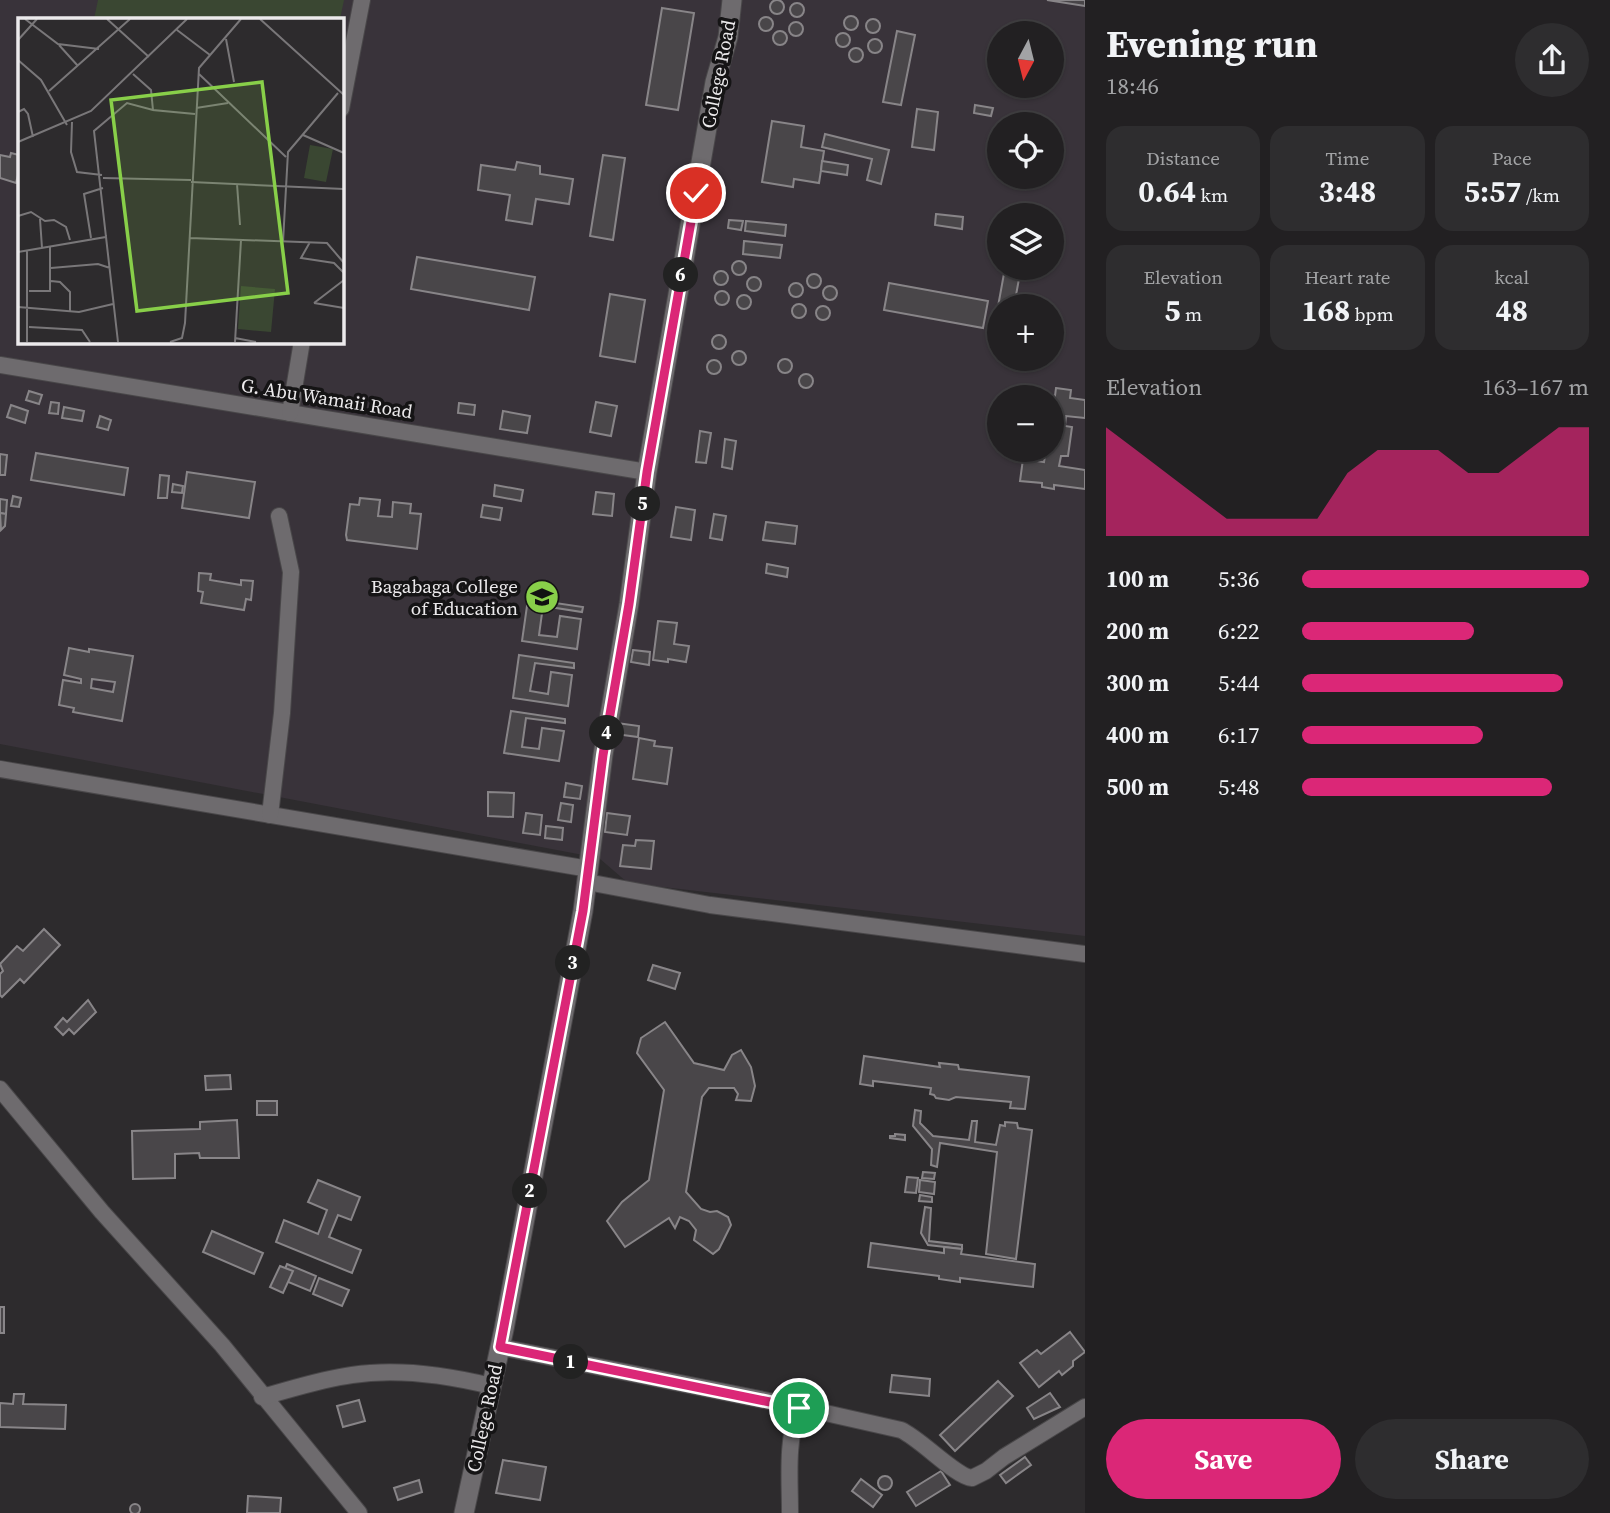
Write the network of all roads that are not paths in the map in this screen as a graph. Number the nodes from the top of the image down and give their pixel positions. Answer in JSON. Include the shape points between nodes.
{"nodes":[{"id":1,"x":362,"y":0,"type":"edge"},
{"id":2,"x":732,"y":0,"type":"edge"},
{"id":3,"x":343,"y":98,"type":"edge"},
{"id":4,"x":302,"y":343,"type":"edge"},
{"id":5,"x":0,"y":365,"type":"edge"},
{"id":6,"x":290,"y":413,"type":"junction"},
{"id":7,"x":647,"y":472,"type":"junction"},
{"id":8,"x":279,"y":516,"type":"dead end"},
{"id":9,"x":0,"y":769,"type":"edge"},
{"id":10,"x":270,"y":815,"type":"junction"},
{"id":11,"x":588,"y":876,"type":"junction"},
{"id":12,"x":1085,"y":954,"type":"edge"},
{"id":13,"x":0,"y":1089,"type":"edge"},
{"id":14,"x":500,"y":1347,"type":"junction"},
{"id":15,"x":491,"y":1386,"type":"junction"},
{"id":16,"x":262,"y":1397,"type":"junction"},
{"id":17,"x":1085,"y":1407,"type":"edge"},
{"id":18,"x":799,"y":1408,"type":"junction"},
{"id":19,"x":359,"y":1513,"type":"edge"},
{"id":20,"x":464,"y":1513,"type":"edge"},
{"id":21,"x":790,"y":1513,"type":"edge"}],
"edges":[{"from":1,"to":3,"type":"street"},
{"from":2,"to":7,"type":"street","name":"College Road"},
{"from":4,"to":6,"type":"street"},
{"from":5,"to":6,"type":"street","name":"G. Abu Wamaii Road"},
{"from":6,"to":7,"type":"street","name":"G. Abu Wamaii Road"},
{"from":7,"to":11,"type":"street","name":"College Road"},
{"from":8,"to":10,"type":"street","via":[[291,572]]},
{"from":9,"to":10,"type":"street"},
{"from":10,"to":11,"type":"street"},
{"from":11,"to":12,"type":"street","via":[[710,905]]},
{"from":11,"to":14,"type":"street","name":"College Road"},
{"from":13,"to":16,"type":"street"},
{"from":14,"to":15,"type":"street","name":"College Road"},
{"from":14,"to":18,"type":"street"},
{"from":15,"to":16,"type":"street","via":[[416,1373],[353,1375]]},
{"from":15,"to":20,"type":"street","name":"College Road"},
{"from":16,"to":19,"type":"street"},
{"from":17,"to":18,"type":"street","via":[[972,1478],[901,1430]]},
{"from":18,"to":21,"type":"street","via":[[789,1447]]}]}
